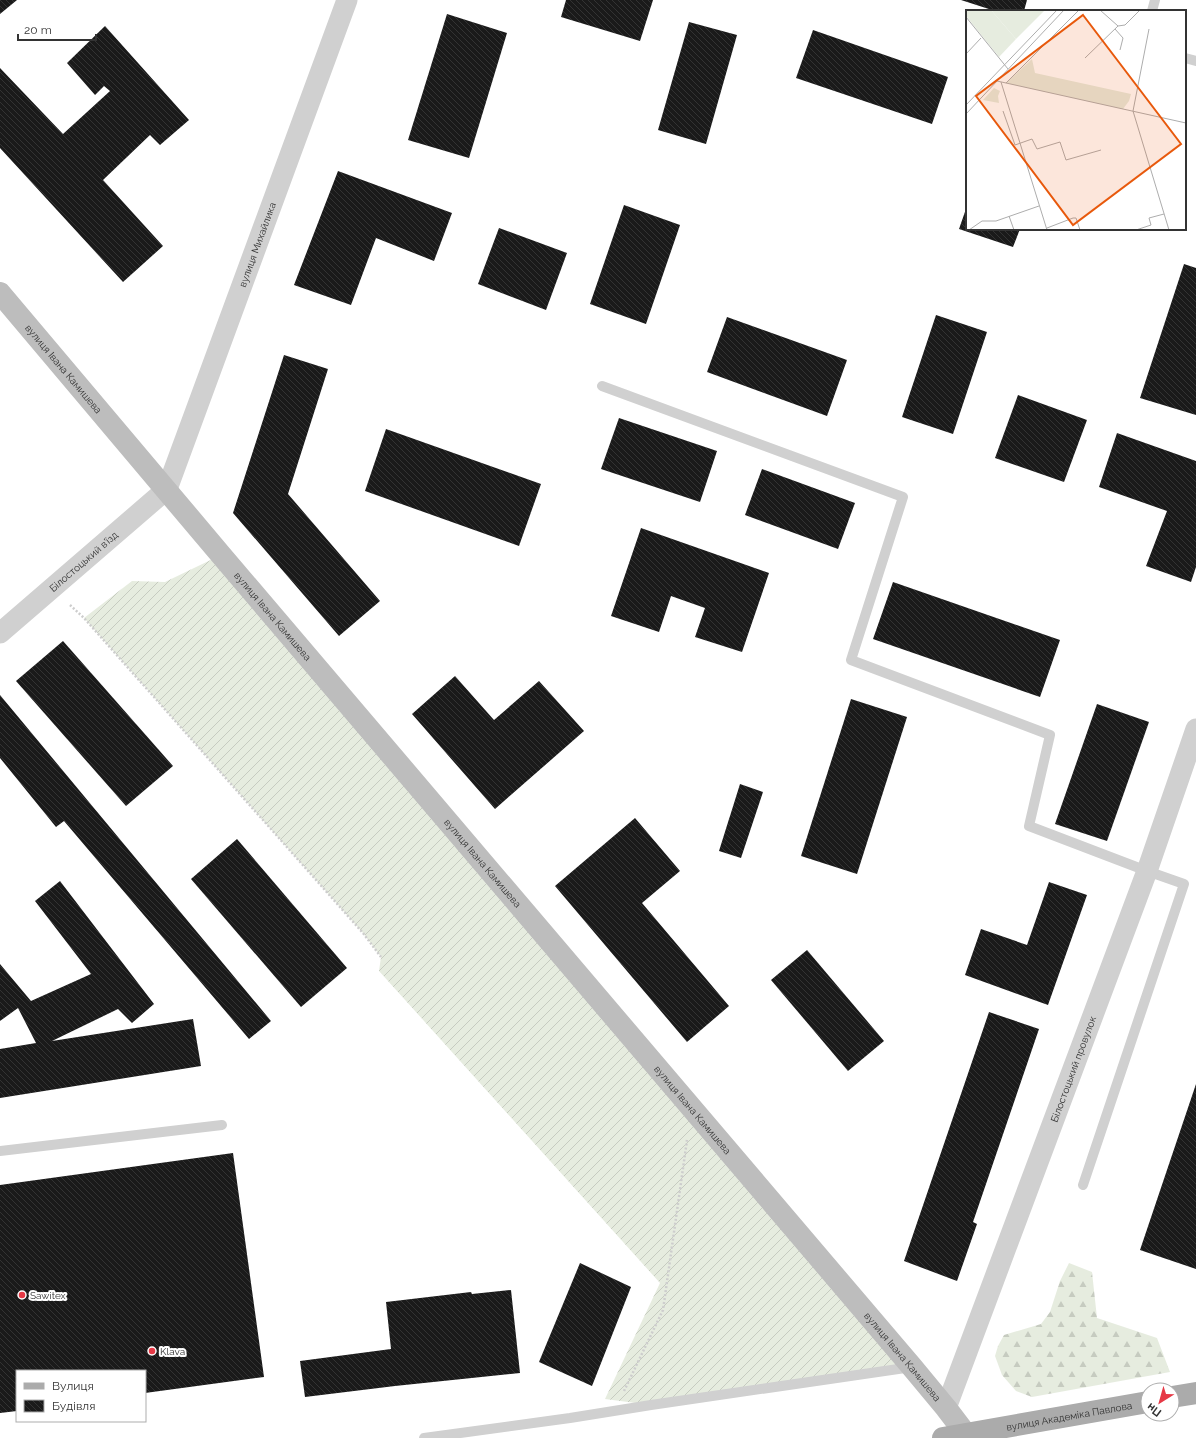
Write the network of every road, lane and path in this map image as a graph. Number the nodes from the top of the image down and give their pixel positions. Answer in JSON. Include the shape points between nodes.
{"nodes":[{"id":1,"x":347,"y":0,"type":"edge"},
{"id":2,"x":1155,"y":0,"type":"edge"},
{"id":3,"x":1152,"y":10,"type":"edge"},
{"id":4,"x":1186,"y":58,"type":"edge"},
{"id":5,"x":1196,"y":61,"type":"edge"},
{"id":6,"x":0,"y":293,"type":"edge"},
{"id":7,"x":602,"y":386,"type":"dead end"},
{"id":8,"x":167,"y":489,"type":"junction"},
{"id":9,"x":53,"y":588,"type":"junction"},
{"id":10,"x":0,"y":634,"type":"edge"},
{"id":11,"x":1196,"y":729,"type":"edge"},
{"id":12,"x":1147,"y":871,"type":"junction"},
{"id":13,"x":381,"y":956,"type":"dead end"},
{"id":14,"x":692,"y":1108,"type":"junction"},
{"id":15,"x":222,"y":1125,"type":"dead end"},
{"id":16,"x":0,"y":1151,"type":"edge"},
{"id":17,"x":1083,"y":1185,"type":"dead end"},
{"id":18,"x":912,"y":1367,"type":"junction"},
{"id":19,"x":1196,"y":1393,"type":"edge"},
{"id":20,"x":1180,"y":1396,"type":"edge"},
{"id":21,"x":1140,"y":1403,"type":"edge"},
{"id":22,"x":946,"y":1408,"type":"junction"},
{"id":23,"x":615,"y":1411,"type":"junction"},
{"id":24,"x":965,"y":1433,"type":"junction"},
{"id":25,"x":436,"y":1437,"type":"edge"},
{"id":26,"x":424,"y":1438,"type":"edge"},
{"id":27,"x":943,"y":1438,"type":"edge"}],
"edges":[{"from":1,"to":8,"type":"street","name":"вулиця Михайлика"},
{"from":2,"to":3,"type":"lane"},
{"from":4,"to":5,"type":"lane"},
{"from":6,"to":8,"type":"street","name":"вулиця Івана Камишева"},
{"from":7,"to":12,"type":"lane","via":[[903,497],[851,660],[1050,735],[1029,826]]},
{"from":8,"to":9,"type":"street","name":"Білостоцький в’їзд"},
{"from":8,"to":14,"type":"street","name":"вулиця Івана Камишева","via":[[221,556]]},
{"from":9,"to":10,"type":"street","name":"Білостоцький в’їзд"},
{"from":9,"to":13,"type":"path","via":[[100,636]]},
{"from":11,"to":12,"type":"street","name":"Білостоцький провулок"},
{"from":12,"to":17,"type":"lane","via":[[1184,884]]},
{"from":12,"to":22,"type":"street","name":"Білостоцький провулок"},
{"from":14,"to":18,"type":"street","name":"вулиця Івана Камишева"},
{"from":14,"to":23,"type":"path","via":[[663,1310]]},
{"from":15,"to":16,"type":"lane"},
{"from":18,"to":22,"type":"street","name":"вулиця Івана Камишева"},
{"from":18,"to":23,"type":"lane"},
{"from":19,"to":20,"type":"main road"},
{"from":21,"to":24,"type":"main road","name":"вулиця Академіка Павлова"},
{"from":22,"to":24,"type":"street","name":"вулиця Івана Камишева"},
{"from":23,"to":25,"type":"lane"},
{"from":24,"to":27,"type":"main road","name":"вулиця Академіка Павлова"},
{"from":25,"to":26,"type":"lane"}]}
